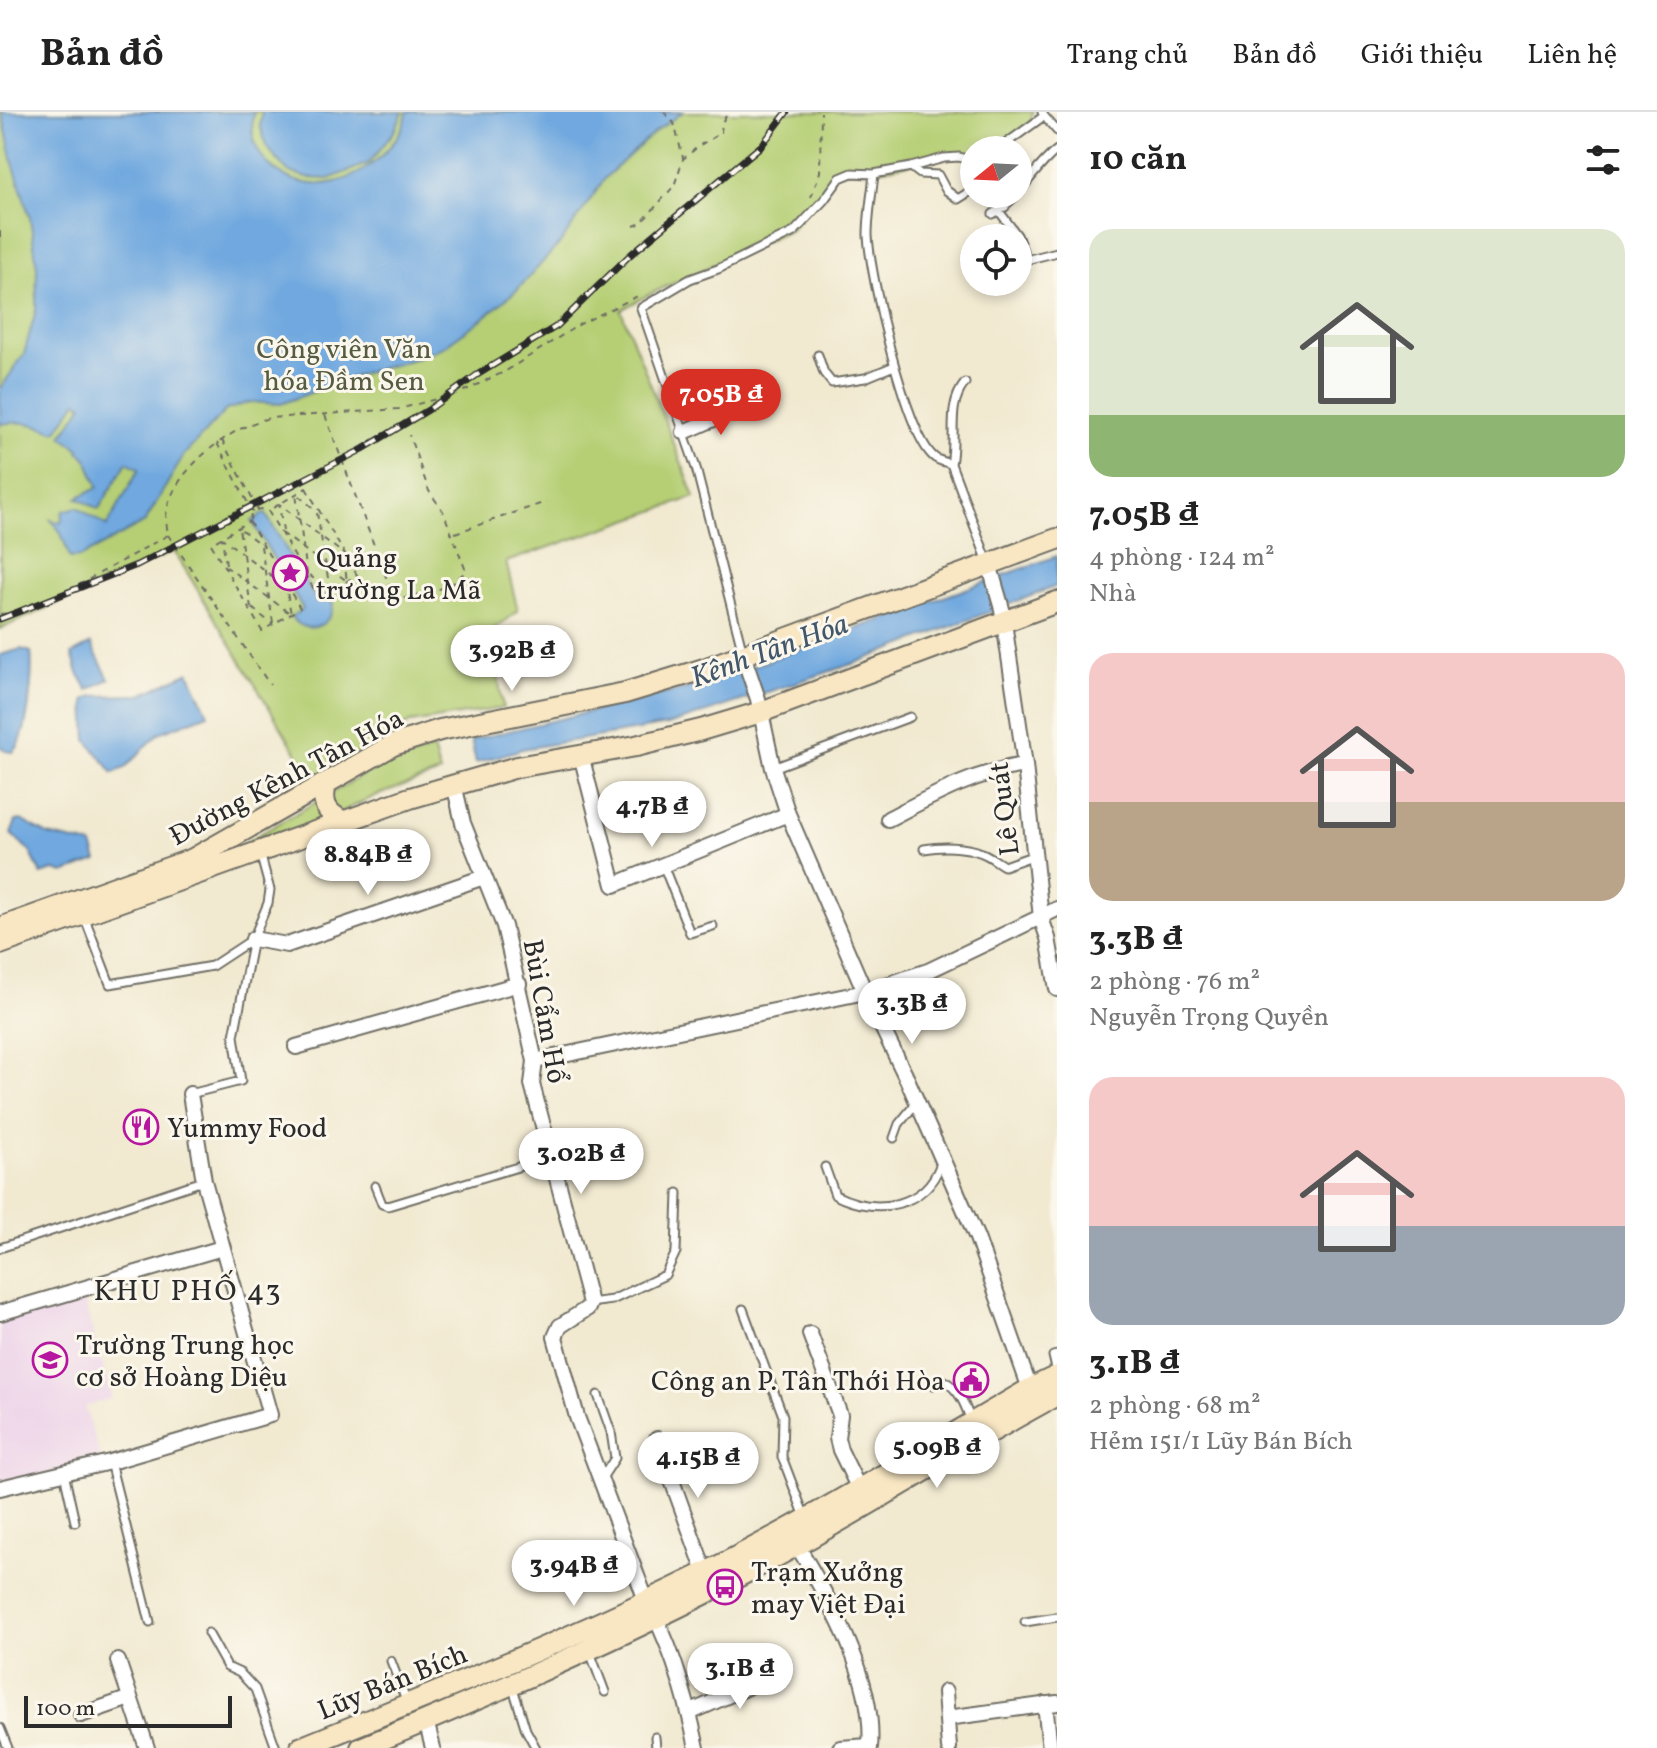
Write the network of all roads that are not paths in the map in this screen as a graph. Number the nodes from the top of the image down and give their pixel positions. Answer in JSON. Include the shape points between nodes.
{"nodes":[{"id":1,"x":1043,"y":114,"type":"edge"},
{"id":2,"x":1057,"y":131,"type":"edge"},
{"id":3,"x":1015,"y":136,"type":"edge"},
{"id":4,"x":1057,"y":150,"type":"edge"},
{"id":5,"x":960,"y":157,"type":"edge"},
{"id":6,"x":911,"y":167,"type":"junction"},
{"id":7,"x":874,"y":174,"type":"junction"},
{"id":8,"x":960,"y":198,"type":"edge"},
{"id":9,"x":998,"y":208,"type":"edge"},
{"id":10,"x":999,"y":211,"type":"junction"},
{"id":11,"x":1009,"y":224,"type":"edge"},
{"id":12,"x":1057,"y":252,"type":"edge"},
{"id":13,"x":1032,"y":258,"type":"edge"},
{"id":14,"x":818,"y":355,"type":"dead end"},
{"id":15,"x":894,"y":366,"type":"junction"},
{"id":16,"x":965,"y":383,"type":"dead end"},
{"id":17,"x":743,"y":406,"type":"dead end"},
{"id":18,"x":684,"y":432,"type":"junction"},
{"id":19,"x":951,"y":464,"type":"junction"},
{"id":20,"x":1057,"y":539,"type":"edge"},
{"id":21,"x":991,"y":569,"type":"junction"},
{"id":22,"x":1057,"y":602,"type":"edge"},
{"id":23,"x":1003,"y":615,"type":"junction"},
{"id":24,"x":745,"y":660,"type":"junction"},
{"id":25,"x":760,"y":706,"type":"junction"},
{"id":26,"x":910,"y":717,"type":"dead end"},
{"id":27,"x":581,"y":755,"type":"junction"},
{"id":28,"x":1025,"y":765,"type":"junction"},
{"id":29,"x":773,"y":768,"type":"junction"},
{"id":30,"x":326,"y":784,"type":"junction"},
{"id":31,"x":454,"y":784,"type":"junction"},
{"id":32,"x":788,"y":814,"type":"junction"},
{"id":33,"x":888,"y":819,"type":"dead end"},
{"id":34,"x":343,"y":821,"type":"junction"},
{"id":35,"x":924,"y":849,"type":"dead end"},
{"id":36,"x":259,"y":851,"type":"junction"},
{"id":37,"x":1035,"y":855,"type":"junction"},
{"id":38,"x":663,"y":865,"type":"junction"},
{"id":39,"x":484,"y":877,"type":"junction"},
{"id":40,"x":1057,"y":909,"type":"edge"},
{"id":41,"x":83,"y":914,"type":"junction"},
{"id":42,"x":1041,"y":918,"type":"junction"},
{"id":43,"x":713,"y":926,"type":"dead end"},
{"id":44,"x":0,"y":928,"type":"edge"},
{"id":45,"x":1053,"y":936,"type":"edge"},
{"id":46,"x":253,"y":939,"type":"junction"},
{"id":47,"x":0,"y":944,"type":"edge"},
{"id":48,"x":519,"y":984,"type":"junction"},
{"id":49,"x":1057,"y":989,"type":"edge"},
{"id":50,"x":865,"y":992,"type":"junction"},
{"id":51,"x":296,"y":1047,"type":"dead end"},
{"id":52,"x":535,"y":1061,"type":"junction"},
{"id":53,"x":190,"y":1094,"type":"joint"},
{"id":54,"x":917,"y":1102,"type":"junction"},
{"id":55,"x":894,"y":1138,"type":"dead end"},
{"id":56,"x":551,"y":1157,"type":"junction"},
{"id":57,"x":942,"y":1159,"type":"junction"},
{"id":58,"x":825,"y":1167,"type":"dead end"},
{"id":59,"x":204,"y":1181,"type":"junction"},
{"id":60,"x":375,"y":1186,"type":"dead end"},
{"id":61,"x":678,"y":1193,"type":"dead end"},
{"id":62,"x":0,"y":1248,"type":"edge"},
{"id":63,"x":222,"y":1248,"type":"junction"},
{"id":64,"x":590,"y":1303,"type":"junction"},
{"id":65,"x":743,"y":1309,"type":"dead end"},
{"id":66,"x":0,"y":1313,"type":"edge"},
{"id":67,"x":810,"y":1334,"type":"dead end"},
{"id":68,"x":1057,"y":1355,"type":"edge"},
{"id":69,"x":1057,"y":1375,"type":"edge"},
{"id":70,"x":933,"y":1385,"type":"dead end"},
{"id":71,"x":1030,"y":1389,"type":"junction"},
{"id":72,"x":598,"y":1395,"type":"dead end"},
{"id":73,"x":1057,"y":1395,"type":"edge"},
{"id":74,"x":972,"y":1423,"type":"junction"},
{"id":75,"x":657,"y":1439,"type":"dead end"},
{"id":76,"x":110,"y":1462,"type":"junction"},
{"id":77,"x":64,"y":1473,"type":"junction"},
{"id":78,"x":601,"y":1480,"type":"junction"},
{"id":79,"x":0,"y":1488,"type":"edge"},
{"id":80,"x":859,"y":1489,"type":"junction"},
{"id":81,"x":806,"y":1519,"type":"junction"},
{"id":82,"x":75,"y":1522,"type":"dead end"},
{"id":83,"x":797,"y":1545,"type":"junction"},
{"id":84,"x":705,"y":1572,"type":"junction"},
{"id":85,"x":651,"y":1609,"type":"junction"},
{"id":86,"x":1057,"y":1617,"type":"edge"},
{"id":87,"x":150,"y":1622,"type":"dead end"},
{"id":88,"x":1025,"y":1622,"type":"dead end"},
{"id":89,"x":208,"y":1633,"type":"dead end"},
{"id":90,"x":589,"y":1650,"type":"junction"},
{"id":91,"x":118,"y":1661,"type":"dead end"},
{"id":92,"x":391,"y":1661,"type":"dead end"},
{"id":93,"x":776,"y":1674,"type":"dead end"},
{"id":94,"x":512,"y":1686,"type":"junction"},
{"id":95,"x":605,"y":1692,"type":"dead end"},
{"id":96,"x":945,"y":1692,"type":"dead end"},
{"id":97,"x":130,"y":1698,"type":"junction"},
{"id":98,"x":1051,"y":1704,"type":"edge"},
{"id":99,"x":408,"y":1705,"type":"junction"},
{"id":100,"x":689,"y":1713,"type":"junction"},
{"id":101,"x":81,"y":1715,"type":"dead end"},
{"id":102,"x":947,"y":1718,"type":"junction"},
{"id":103,"x":426,"y":1721,"type":"junction"},
{"id":104,"x":0,"y":1728,"type":"edge"},
{"id":105,"x":655,"y":1737,"type":"dead end"},
{"id":106,"x":870,"y":1747,"type":"edge"},
{"id":107,"x":8,"y":1748,"type":"edge"},
{"id":108,"x":147,"y":1748,"type":"edge"},
{"id":109,"x":276,"y":1748,"type":"edge"},
{"id":110,"x":300,"y":1748,"type":"edge"},
{"id":111,"x":361,"y":1748,"type":"edge"},
{"id":112,"x":433,"y":1748,"type":"edge"},
{"id":113,"x":536,"y":1748,"type":"edge"},
{"id":114,"x":656,"y":1748,"type":"edge"},
{"id":115,"x":697,"y":1748,"type":"edge"},
{"id":116,"x":840,"y":1748,"type":"edge"},
{"id":117,"x":949,"y":1748,"type":"edge"},
{"id":118,"x":1050,"y":1748,"type":"edge"}],
"edges":[{"from":1,"to":2,"type":"lane"},
{"from":1,"to":3,"type":"lane"},
{"from":4,"to":10,"type":"lane"},
{"from":5,"to":6,"type":"lane"},
{"from":6,"to":7,"type":"lane"},
{"from":6,"to":8,"type":"lane","via":[[920,174],[938,175],[946,190]]},
{"from":7,"to":15,"type":"lane","via":[[868,234]]},
{"from":7,"to":18,"type":"lane","via":[[840,178],[794,232],[690,279],[641,308]]},
{"from":9,"to":10,"type":"lane"},
{"from":10,"to":11,"type":"lane"},
{"from":12,"to":13,"type":"lane"},
{"from":14,"to":15,"type":"lane","via":[[832,383]]},
{"from":15,"to":19,"type":"lane","via":[[919,434],[934,458]]},
{"from":16,"to":19,"type":"lane","via":[[954,406]]},
{"from":17,"to":18,"type":"street"},
{"from":18,"to":24,"type":"lane"},
{"from":19,"to":21,"type":"lane"},
{"from":20,"to":21,"type":"street","name":"Đường Kênh Tân Hóa"},
{"from":21,"to":23,"type":"street","name":"Lê Quát"},
{"from":21,"to":24,"type":"street","name":"Đường Kênh Tân Hóa"},
{"from":22,"to":23,"type":"street","name":"Đường Kênh Tân Hóa"},
{"from":23,"to":25,"type":"street","name":"Đường Kênh Tân Hóa"},
{"from":23,"to":28,"type":"street","name":"Lê Quát"},
{"from":24,"to":25,"type":"street"},
{"from":24,"to":30,"type":"street","name":"Đường Kênh Tân Hóa","via":[[625,693],[440,730],[393,745]]},
{"from":25,"to":27,"type":"street","name":"Đường Kênh Tân Hóa","via":[[636,746]]},
{"from":25,"to":29,"type":"street"},
{"from":26,"to":29,"type":"lane"},
{"from":27,"to":31,"type":"street","name":"Đường Kênh Tân Hóa"},
{"from":27,"to":38,"type":"street","via":[[614,885]]},
{"from":28,"to":33,"type":"street","via":[[948,787]]},
{"from":28,"to":37,"type":"street","name":"Lê Quát"},
{"from":29,"to":32,"type":"street"},
{"from":30,"to":34,"type":"street","via":[[327,810]]},
{"from":30,"to":44,"type":"street","name":"Đường Kênh Tân Hóa","via":[[193,859]]},
{"from":31,"to":34,"type":"street","name":"Đường Kênh Tân Hóa"},
{"from":31,"to":39,"type":"street","name":"Bùi Cẩm Hổ"},
{"from":32,"to":38,"type":"street"},
{"from":32,"to":50,"type":"street"},
{"from":34,"to":36,"type":"street","name":"Đường Kênh Tân Hóa"},
{"from":35,"to":37,"type":"lane","via":[[969,849],[1004,866]]},
{"from":36,"to":41,"type":"street","name":"Đường Kênh Tân Hóa"},
{"from":36,"to":46,"type":"lane","via":[[270,890]]},
{"from":37,"to":42,"type":"street","name":"Lê Quát"},
{"from":38,"to":43,"type":"lane","via":[[690,933]]},
{"from":39,"to":46,"type":"street","via":[[287,945]]},
{"from":39,"to":48,"type":"street","name":"Bùi Cẩm Hổ"},
{"from":40,"to":42,"type":"street"},
{"from":41,"to":46,"type":"lane","via":[[110,984],[212,966]]},
{"from":41,"to":47,"type":"street","name":"Đường Kênh Tân Hóa"},
{"from":42,"to":45,"type":"street","name":"Lê Quát"},
{"from":42,"to":50,"type":"street","via":[[928,971]]},
{"from":45,"to":49,"type":"street","name":"Lê Quát"},
{"from":46,"to":53,"type":"lane","via":[[234,1036],[241,1081]]},
{"from":48,"to":51,"type":"street"},
{"from":48,"to":52,"type":"street","name":"Bùi Cẩm Hổ"},
{"from":50,"to":52,"type":"street"},
{"from":50,"to":54,"type":"street"},
{"from":52,"to":56,"type":"street","name":"Bùi Cẩm Hổ","via":[[532,1084]]},
{"from":53,"to":59,"type":"street"},
{"from":54,"to":55,"type":"lane"},
{"from":54,"to":57,"type":"street"},
{"from":56,"to":60,"type":"lane","via":[[388,1206],[378,1198]]},
{"from":56,"to":64,"type":"street","name":"Bùi Cẩm Hổ"},
{"from":57,"to":58,"type":"lane","via":[[923,1193],[895,1204],[866,1206],[835,1195]]},
{"from":57,"to":71,"type":"street","via":[[977,1238]]},
{"from":59,"to":62,"type":"lane"},
{"from":59,"to":63,"type":"street"},
{"from":61,"to":64,"type":"lane","via":[[676,1252],[665,1275],[612,1300]]},
{"from":63,"to":66,"type":"street"},
{"from":63,"to":76,"type":"street","via":[[270,1415]]},
{"from":64,"to":78,"type":"street","via":[[560,1326],[555,1337]]},
{"from":65,"to":81,"type":"lane","via":[[783,1416],[782,1457]]},
{"from":67,"to":80,"type":"street","via":[[840,1415],[840,1450]]},
{"from":68,"to":69,"type":"lane"},
{"from":69,"to":71,"type":"street","name":"Lũy Bán Bích"},
{"from":70,"to":74,"type":"lane","via":[[945,1381],[954,1387]]},
{"from":71,"to":74,"type":"street","name":"Lũy Bán Bích"},
{"from":72,"to":78,"type":"lane","via":[[615,1458]]},
{"from":73,"to":83,"type":"street","name":"Lũy Bán Bích"},
{"from":74,"to":80,"type":"street","name":"Lũy Bán Bích"},
{"from":75,"to":84,"type":"street"},
{"from":76,"to":77,"type":"street"},
{"from":76,"to":87,"type":"lane"},
{"from":77,"to":79,"type":"street"},
{"from":77,"to":82,"type":"lane"},
{"from":78,"to":85,"type":"street"},
{"from":80,"to":81,"type":"street","name":"Lũy Bán Bích"},
{"from":81,"to":84,"type":"street","name":"Lũy Bán Bích"},
{"from":83,"to":85,"type":"street","name":"Lũy Bán Bích"},
{"from":83,"to":106,"type":"street","via":[[851,1648],[864,1687]]},
{"from":84,"to":85,"type":"street","name":"Lũy Bán Bích"},
{"from":85,"to":90,"type":"street","name":"Lũy Bán Bích"},
{"from":85,"to":99,"type":"street","name":"Lũy Bán Bích"},
{"from":85,"to":100,"type":"street"},
{"from":86,"to":88,"type":"lane"},
{"from":89,"to":109,"type":"lane","via":[[227,1667],[255,1689]]},
{"from":90,"to":94,"type":"street","name":"Lũy Bán Bích"},
{"from":90,"to":95,"type":"lane"},
{"from":91,"to":97,"type":"street"},
{"from":92,"to":99,"type":"lane"},
{"from":93,"to":100,"type":"street"},
{"from":94,"to":103,"type":"street","name":"Lũy Bán Bích"},
{"from":94,"to":113,"type":"lane"},
{"from":96,"to":102,"type":"street"},
{"from":97,"to":101,"type":"street"},
{"from":97,"to":108,"type":"street"},
{"from":98,"to":102,"type":"street"},
{"from":98,"to":118,"type":"street"},
{"from":99,"to":110,"type":"street","name":"Lũy Bán Bích"},
{"from":100,"to":115,"type":"street"},
{"from":102,"to":117,"type":"street"},
{"from":103,"to":111,"type":"street","name":"Lũy Bán Bích"},
{"from":103,"to":112,"type":"street"},
{"from":104,"to":107,"type":"lane"},
{"from":105,"to":114,"type":"lane"},
{"from":106,"to":116,"type":"street"}]}
